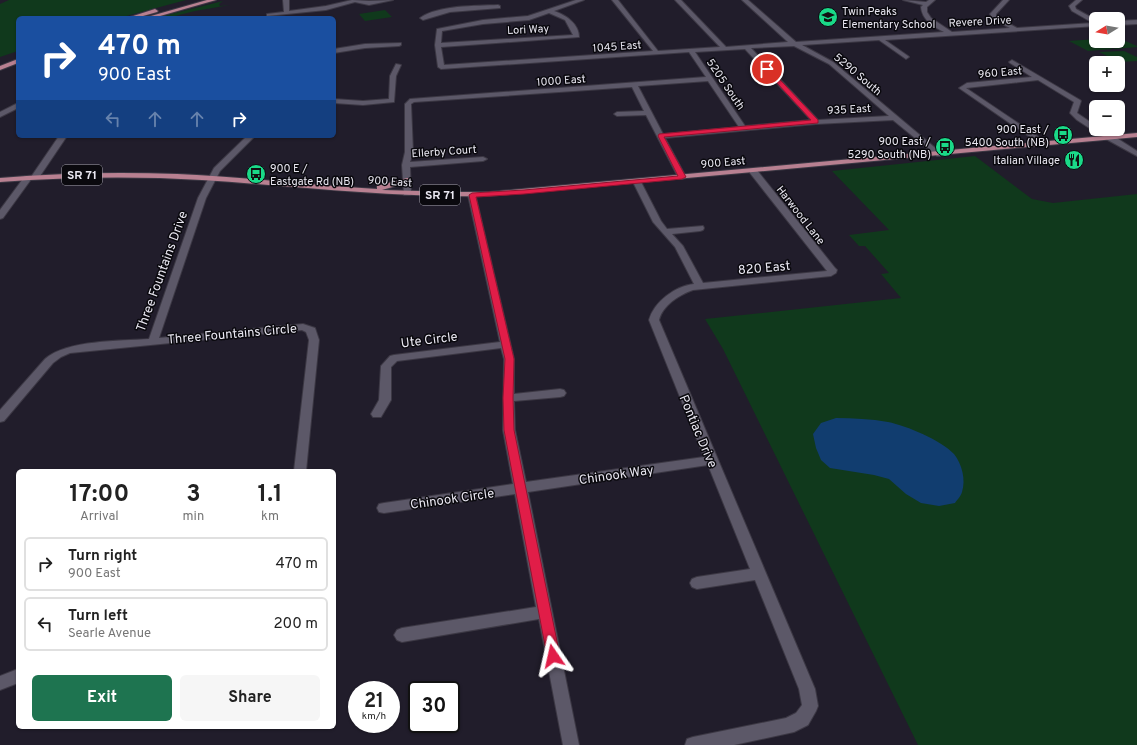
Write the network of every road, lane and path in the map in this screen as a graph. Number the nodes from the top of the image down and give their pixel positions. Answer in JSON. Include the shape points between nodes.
{"nodes":[{"id":1,"x":196,"y":0,"type":"edge"},
{"id":2,"x":213,"y":0,"type":"edge"},
{"id":3,"x":288,"y":0,"type":"edge"},
{"id":4,"x":356,"y":0,"type":"edge"},
{"id":5,"x":390,"y":0,"type":"edge"},
{"id":6,"x":581,"y":0,"type":"edge"},
{"id":7,"x":615,"y":0,"type":"edge"},
{"id":8,"x":678,"y":0,"type":"edge"},
{"id":9,"x":745,"y":0,"type":"edge"},
{"id":10,"x":906,"y":0,"type":"edge"},
{"id":11,"x":1006,"y":0,"type":"edge"},
{"id":12,"x":1079,"y":0,"type":"edge"},
{"id":13,"x":929,"y":2,"type":"edge"},
{"id":14,"x":498,"y":7,"type":"dead end"},
{"id":15,"x":476,"y":8,"type":"junction"},
{"id":16,"x":548,"y":11,"type":"junction"},
{"id":17,"x":287,"y":13,"type":"junction"},
{"id":18,"x":269,"y":15,"type":"dead end"},
{"id":19,"x":137,"y":16,"type":"edge"},
{"id":20,"x":154,"y":16,"type":"edge"},
{"id":21,"x":423,"y":18,"type":"dead end"},
{"id":22,"x":1089,"y":19,"type":"edge"},
{"id":23,"x":488,"y":22,"type":"junction"},
{"id":24,"x":1137,"y":22,"type":"edge"},
{"id":25,"x":1125,"y":23,"type":"edge"},
{"id":26,"x":1089,"y":24,"type":"edge"},
{"id":27,"x":1016,"y":29,"type":"junction"},
{"id":28,"x":950,"y":33,"type":"junction"},
{"id":29,"x":882,"y":39,"type":"junction"},
{"id":30,"x":399,"y":44,"type":"dead end"},
{"id":31,"x":438,"y":45,"type":"junction"},
{"id":32,"x":794,"y":45,"type":"junction"},
{"id":33,"x":747,"y":48,"type":"junction"},
{"id":34,"x":725,"y":49,"type":"junction"},
{"id":35,"x":337,"y":51,"type":"edge"},
{"id":36,"x":691,"y":51,"type":"junction"},
{"id":37,"x":657,"y":53,"type":"junction"},
{"id":38,"x":16,"y":55,"type":"edge"},
{"id":39,"x":906,"y":57,"type":"dead end"},
{"id":40,"x":0,"y":61,"type":"edge"},
{"id":41,"x":16,"y":62,"type":"edge"},
{"id":42,"x":1012,"y":62,"type":"dead end"},
{"id":43,"x":398,"y":65,"type":"dead end"},
{"id":44,"x":0,"y":68,"type":"edge"},
{"id":45,"x":1039,"y":78,"type":"junction"},
{"id":46,"x":711,"y":79,"type":"junction"},
{"id":47,"x":634,"y":85,"type":"junction"},
{"id":48,"x":336,"y":101,"type":"edge"},
{"id":49,"x":14,"y":110,"type":"edge"},
{"id":50,"x":649,"y":113,"type":"junction"},
{"id":51,"x":617,"y":114,"type":"dead end"},
{"id":52,"x":0,"y":115,"type":"edge"},
{"id":53,"x":895,"y":118,"type":"junction"},
{"id":54,"x":816,"y":122,"type":"junction"},
{"id":55,"x":743,"y":128,"type":"junction"},
{"id":56,"x":1137,"y":135,"type":"edge"},
{"id":57,"x":661,"y":136,"type":"junction"},
{"id":58,"x":1109,"y":137,"type":"junction"},
{"id":59,"x":61,"y":138,"type":"edge"},
{"id":60,"x":249,"y":138,"type":"edge"},
{"id":61,"x":256,"y":138,"type":"edge"},
{"id":62,"x":1043,"y":144,"type":"junction"},
{"id":63,"x":937,"y":154,"type":"junction"},
{"id":64,"x":1137,"y":154,"type":"edge"},
{"id":65,"x":484,"y":159,"type":"dead end"},
{"id":66,"x":406,"y":165,"type":"junction"},
{"id":67,"x":752,"y":171,"type":"junction"},
{"id":68,"x":31,"y":177,"type":"junction"},
{"id":69,"x":682,"y":177,"type":"junction"},
{"id":70,"x":213,"y":179,"type":"junction"},
{"id":71,"x":0,"y":180,"type":"edge"},
{"id":72,"x":407,"y":180,"type":"junction"},
{"id":73,"x":637,"y":182,"type":"junction"},
{"id":74,"x":370,"y":191,"type":"junction"},
{"id":75,"x":407,"y":194,"type":"junction"},
{"id":76,"x":472,"y":195,"type":"junction"},
{"id":77,"x":0,"y":216,"type":"edge"},
{"id":78,"x":700,"y":228,"type":"dead end"},
{"id":79,"x":665,"y":232,"type":"junction"},
{"id":80,"x":831,"y":273,"type":"joint"},
{"id":81,"x":700,"y":286,"type":"junction"},
{"id":82,"x":153,"y":341,"type":"junction"},
{"id":83,"x":506,"y":344,"type":"junction"},
{"id":84,"x":560,"y":393,"type":"dead end"},
{"id":85,"x":508,"y":398,"type":"junction"},
{"id":86,"x":377,"y":414,"type":"dead end"},
{"id":87,"x":0,"y":418,"type":"edge"},
{"id":88,"x":712,"y":460,"type":"junction"},
{"id":89,"x":300,"y":469,"type":"edge"},
{"id":90,"x":520,"y":488,"type":"junction"},
{"id":91,"x":384,"y":508,"type":"dead end"},
{"id":92,"x":758,"y":574,"type":"junction"},
{"id":93,"x":697,"y":583,"type":"dead end"},
{"id":94,"x":544,"y":612,"type":"junction"},
{"id":95,"x":402,"y":635,"type":"dead end"},
{"id":96,"x":16,"y":677,"type":"edge"},
{"id":97,"x":0,"y":683,"type":"edge"},
{"id":98,"x":571,"y":745,"type":"edge"},
{"id":99,"x":693,"y":745,"type":"edge"}],
"edges":[{"from":1,"to":19,"type":"main road"},
{"from":2,"to":20,"type":"main road"},
{"from":3,"to":17,"type":"street"},
{"from":4,"to":5,"type":"street","via":[[369,3]]},
{"from":4,"to":17,"type":"street","via":[[326,8]]},
{"from":6,"to":16,"type":"street"},
{"from":7,"to":37,"type":"street"},
{"from":8,"to":34,"type":"street"},
{"from":9,"to":32,"type":"street","name":"5290 South"},
{"from":10,"to":13,"type":"street"},
{"from":11,"to":27,"type":"street","via":[[993,14],[995,18]]},
{"from":12,"to":22,"type":"street","via":[[1073,5],[1074,10]]},
{"from":13,"to":28,"type":"street","via":[[923,9],[925,15]]},
{"from":14,"to":15,"type":"street"},
{"from":15,"to":21,"type":"street"},
{"from":15,"to":23,"type":"street"},
{"from":16,"to":23,"type":"street","via":[[525,18]]},
{"from":16,"to":31,"type":"street","name":"Lori Way","via":[[568,19],[578,36]]},
{"from":17,"to":18,"type":"street"},
{"from":23,"to":31,"type":"street","via":[[439,30]]},
{"from":24,"to":25,"type":"street"},
{"from":26,"to":27,"type":"street","name":"Revere Drive"},
{"from":27,"to":28,"type":"street","name":"Revere Drive"},
{"from":28,"to":29,"type":"street","name":"Revere Drive"},
{"from":29,"to":32,"type":"street","name":"Revere Drive"},
{"from":29,"to":39,"type":"street"},
{"from":30,"to":35,"type":"street"},
{"from":31,"to":37,"type":"street","name":"1045 East","via":[[440,67]]},
{"from":32,"to":33,"type":"street","name":"1045 East"},
{"from":32,"to":53,"type":"street","name":"5290 South","via":[[828,61]]},
{"from":33,"to":34,"type":"street","name":"1045 East"},
{"from":33,"to":54,"type":"street"},
{"from":34,"to":36,"type":"street","name":"1045 East"},
{"from":36,"to":37,"type":"street","name":"1045 East"},
{"from":36,"to":46,"type":"street","name":"5205 South"},
{"from":38,"to":40,"type":"main road"},
{"from":41,"to":44,"type":"main road"},
{"from":42,"to":45,"type":"street"},
{"from":43,"to":48,"type":"street","via":[[393,76],[392,101]]},
{"from":45,"to":58,"type":"street","via":[[1078,101],[1074,114]]},
{"from":45,"to":62,"type":"street","name":"960 East","via":[[962,87]]},
{"from":46,"to":47,"type":"street","name":"1000 East"},
{"from":46,"to":55,"type":"street","name":"5205 South"},
{"from":47,"to":50,"type":"street"},
{"from":47,"to":66,"type":"street","name":"1000 East","via":[[412,100],[408,104],[409,152]]},
{"from":49,"to":52,"type":"street"},
{"from":50,"to":51,"type":"street"},
{"from":50,"to":57,"type":"street"},
{"from":53,"to":54,"type":"street","name":"935 East"},
{"from":53,"to":63,"type":"street","name":"5290 South"},
{"from":54,"to":55,"type":"street","name":"935 East"},
{"from":55,"to":57,"type":"street","name":"935 East"},
{"from":56,"to":58,"type":"main road","name":"900 East","number":"SR 71"},
{"from":57,"to":69,"type":"street"},
{"from":58,"to":62,"type":"main road","name":"900 East","number":"SR 71"},
{"from":58,"to":64,"type":"street"},
{"from":59,"to":68,"type":"street"},
{"from":60,"to":70,"type":"street","via":[[217,170]]},
{"from":61,"to":70,"type":"street"},
{"from":62,"to":63,"type":"main road","name":"900 East","number":"SR 71"},
{"from":63,"to":67,"type":"main road","name":"900 East","number":"SR 71"},
{"from":65,"to":66,"type":"street","name":"Ellerby Court"},
{"from":66,"to":72,"type":"street"},
{"from":67,"to":69,"type":"main road","name":"900 East","number":"SR 71"},
{"from":67,"to":80,"type":"street","name":"Harwood Lane","via":[[832,270]]},
{"from":68,"to":70,"type":"main road","name":"900 East","number":"SR 71","via":[[118,174]]},
{"from":68,"to":71,"type":"main road","name":"900 East","number":"SR 71"},
{"from":68,"to":77,"type":"street"},
{"from":69,"to":73,"type":"main road","name":"900 East","number":"SR 71"},
{"from":70,"to":74,"type":"main road","name":"900 East","number":"SR 71"},
{"from":70,"to":82,"type":"street","name":"Three Fountains Drive","via":[[202,198]]},
{"from":72,"to":74,"type":"main road"},
{"from":72,"to":75,"type":"street"},
{"from":73,"to":76,"type":"main road","name":"900 East","number":"SR 71"},
{"from":73,"to":79,"type":"street","via":[[657,222]]},
{"from":74,"to":75,"type":"main road","name":"900 East","number":"SR 71"},
{"from":75,"to":76,"type":"main road","name":"900 East","number":"SR 71"},
{"from":76,"to":83,"type":"street"},
{"from":78,"to":79,"type":"street"},
{"from":79,"to":81,"type":"street","via":[[681,249]]},
{"from":80,"to":81,"type":"street","name":"820 East"},
{"from":81,"to":88,"type":"street","name":"Pontiac Drive","via":[[678,292],[659,310],[654,320]]},
{"from":82,"to":87,"type":"street","name":"Three Fountains Drive","via":[[73,349],[60,353],[49,361]]},
{"from":82,"to":89,"type":"street","name":"Three Fountains Circle","via":[[298,326],[312,330],[314,340]]},
{"from":83,"to":85,"type":"street","via":[[509,359]]},
{"from":83,"to":86,"type":"street","name":"Ute Circle","via":[[394,358],[386,366],[386,400]]},
{"from":84,"to":85,"type":"street"},
{"from":85,"to":90,"type":"street","via":[[509,430]]},
{"from":88,"to":90,"type":"street","name":"Chinook Way"},
{"from":88,"to":92,"type":"street","name":"Pontiac Drive"},
{"from":90,"to":91,"type":"street","name":"Chinook Circle"},
{"from":90,"to":94,"type":"street"},
{"from":92,"to":93,"type":"street"},
{"from":92,"to":99,"type":"street","name":"Pontiac Drive","via":[[807,689],[810,706],[802,719],[788,726]]},
{"from":94,"to":95,"type":"street"},
{"from":94,"to":98,"type":"street"},
{"from":96,"to":97,"type":"street"}]}
